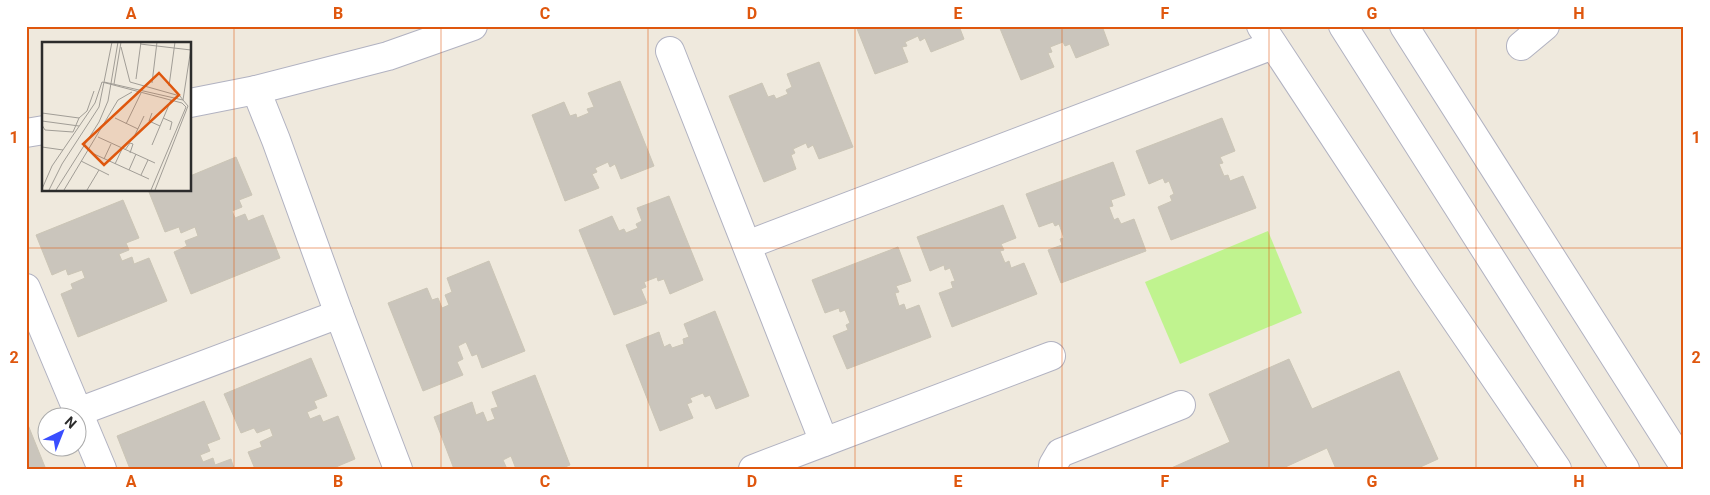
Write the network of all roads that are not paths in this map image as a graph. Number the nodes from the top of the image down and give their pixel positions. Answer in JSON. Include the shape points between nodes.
{"nodes":[{"id":1,"x":473,"y":26,"type":"edge"},
{"id":2,"x":1343,"y":26,"type":"edge"},
{"id":3,"x":1404,"y":26,"type":"edge"},
{"id":4,"x":1544,"y":26,"type":"edge"},
{"id":5,"x":1267,"y":36,"type":"edge"},
{"id":6,"x":1521,"y":46,"type":"dead end"},
{"id":7,"x":670,"y":51,"type":"dead end"},
{"id":8,"x":256,"y":90,"type":"junction"},
{"id":9,"x":191,"y":103,"type":"edge"},
{"id":10,"x":42,"y":130,"type":"edge"},
{"id":11,"x":26,"y":133,"type":"edge"},
{"id":12,"x":747,"y":245,"type":"junction"},
{"id":13,"x":26,"y":288,"type":"edge"},
{"id":14,"x":339,"y":314,"type":"junction"},
{"id":15,"x":1051,"y":356,"type":"dead end"},
{"id":16,"x":1181,"y":405,"type":"dead end"},
{"id":17,"x":76,"y":408,"type":"edge"},
{"id":18,"x":88,"y":408,"type":"edge"},
{"id":19,"x":88,"y":436,"type":"edge"},
{"id":20,"x":824,"y":442,"type":"junction"},
{"id":21,"x":1684,"y":466,"type":"edge"},
{"id":22,"x":1550,"y":467,"type":"edge"},
{"id":23,"x":102,"y":469,"type":"edge"},
{"id":24,"x":398,"y":469,"type":"edge"},
{"id":25,"x":753,"y":469,"type":"edge"},
{"id":26,"x":1053,"y":469,"type":"edge"},
{"id":27,"x":1625,"y":469,"type":"edge"}],
"edges":[{"from":1,"to":8,"type":"street","via":[[388,56]]},
{"from":2,"to":27,"type":"street"},
{"from":3,"to":21,"type":"street"},
{"from":4,"to":6,"type":"street"},
{"from":5,"to":12,"type":"street"},
{"from":5,"to":22,"type":"street"},
{"from":7,"to":12,"type":"street"},
{"from":8,"to":9,"type":"street"},
{"from":8,"to":14,"type":"street"},
{"from":10,"to":11,"type":"street"},
{"from":12,"to":20,"type":"street"},
{"from":13,"to":17,"type":"street"},
{"from":14,"to":18,"type":"street"},
{"from":14,"to":24,"type":"street"},
{"from":15,"to":20,"type":"street"},
{"from":16,"to":26,"type":"street","via":[[1060,453]]},
{"from":19,"to":23,"type":"street"},
{"from":20,"to":25,"type":"street"}]}
